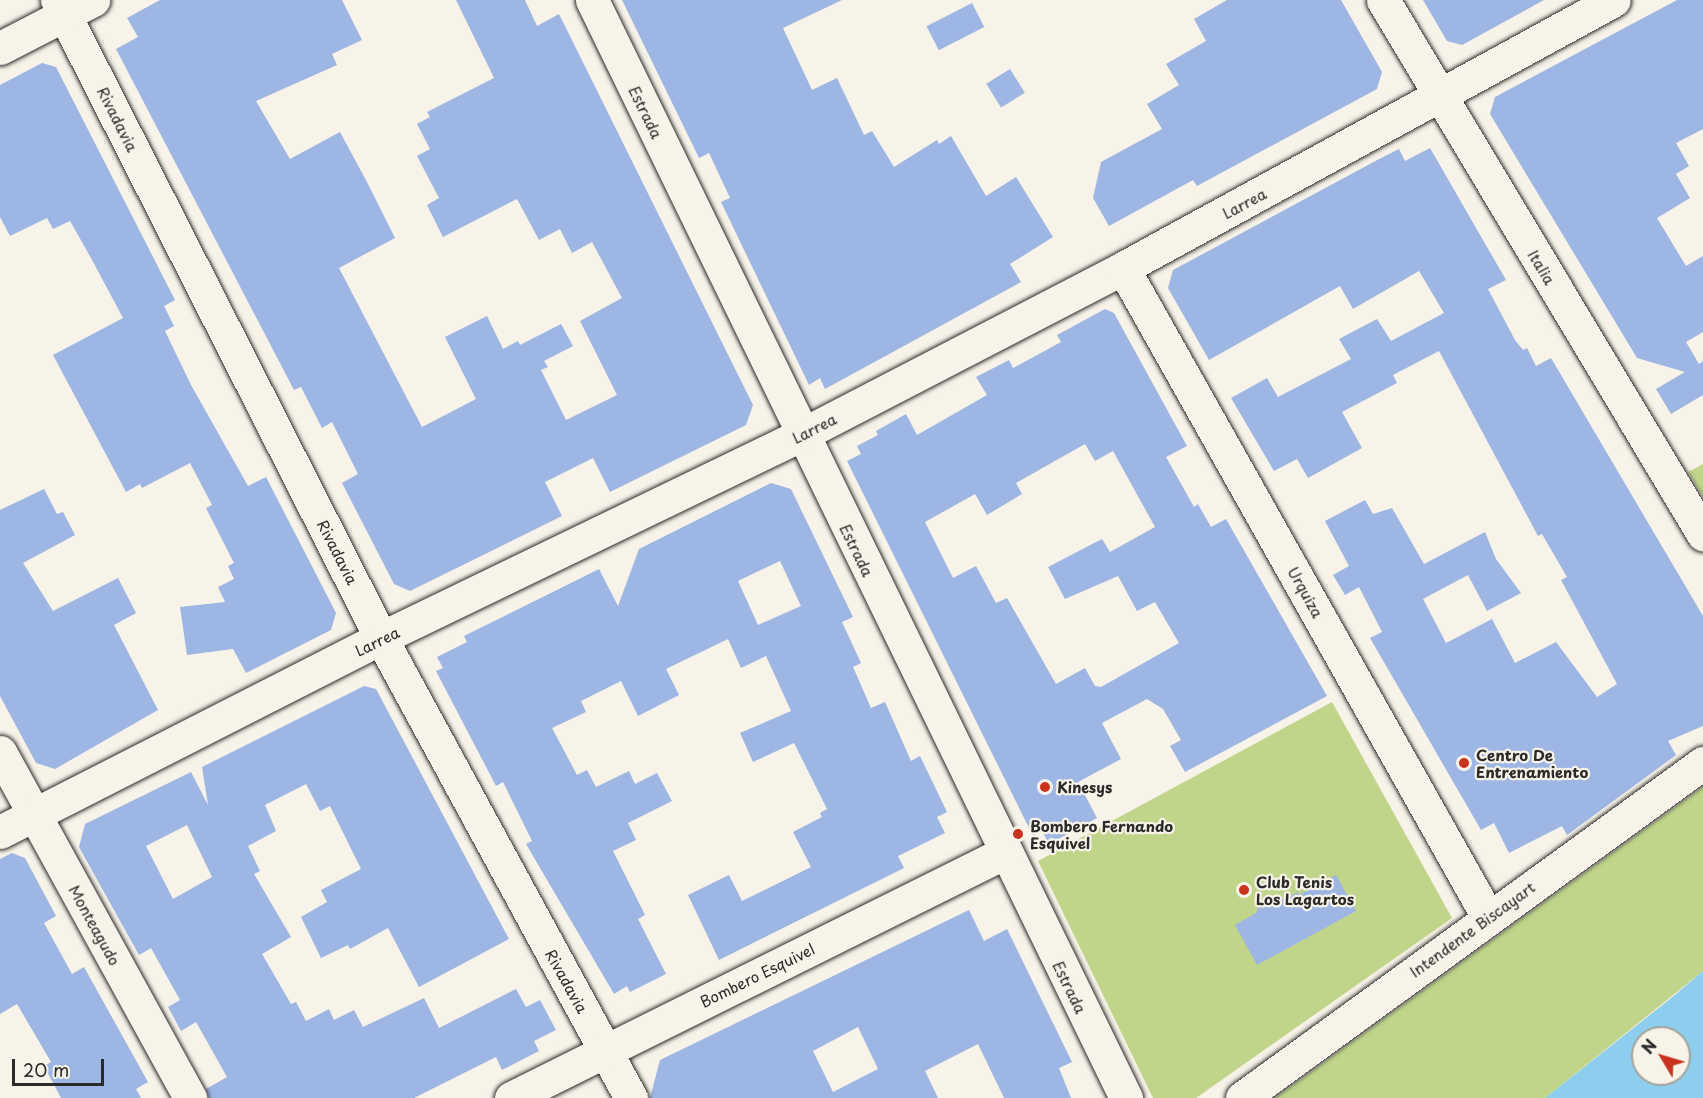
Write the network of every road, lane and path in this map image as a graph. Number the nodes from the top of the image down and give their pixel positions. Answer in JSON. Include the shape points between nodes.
{"nodes":[{"id":1,"x":592,"y":0,"type":"edge"},
{"id":2,"x":1383,"y":0,"type":"edge"},
{"id":3,"x":1614,"y":0,"type":"edge"},
{"id":4,"x":72,"y":5,"type":"edge"},
{"id":5,"x":0,"y":48,"type":"edge"},
{"id":6,"x":1440,"y":97,"type":"junction"},
{"id":7,"x":1123,"y":268,"type":"junction"},
{"id":8,"x":801,"y":435,"type":"junction"},
{"id":9,"x":1703,"y":534,"type":"edge"},
{"id":10,"x":381,"y":638,"type":"junction"},
{"id":11,"x":0,"y":752,"type":"edge"},
{"id":12,"x":1703,"y":763,"type":"edge"},
{"id":13,"x":35,"y":814,"type":"junction"},
{"id":14,"x":0,"y":832,"type":"edge"},
{"id":15,"x":1004,"y":853,"type":"junction"},
{"id":16,"x":1488,"y":917,"type":"junction"},
{"id":17,"x":605,"y":1050,"type":"junction"},
{"id":18,"x":190,"y":1098,"type":"edge"},
{"id":19,"x":511,"y":1098,"type":"edge"},
{"id":20,"x":631,"y":1098,"type":"edge"},
{"id":21,"x":1126,"y":1098,"type":"edge"},
{"id":22,"x":1242,"y":1098,"type":"edge"}],
"edges":[{"from":1,"to":8,"type":"street","name":"Estrada"},
{"from":2,"to":6,"type":"street","name":"Italia"},
{"from":3,"to":6,"type":"street","name":"Larrea"},
{"from":4,"to":5,"type":"street"},
{"from":4,"to":10,"type":"street","name":"Rivadavia"},
{"from":6,"to":7,"type":"street","name":"Larrea"},
{"from":6,"to":9,"type":"street","name":"Italia"},
{"from":7,"to":8,"type":"street","name":"Larrea"},
{"from":7,"to":16,"type":"street","name":"Urquiza"},
{"from":8,"to":10,"type":"street","name":"Larrea"},
{"from":8,"to":15,"type":"street","name":"Estrada"},
{"from":10,"to":13,"type":"street","name":"Larrea"},
{"from":10,"to":17,"type":"street","name":"Rivadavia"},
{"from":11,"to":13,"type":"street","name":"Monteagudo"},
{"from":12,"to":16,"type":"street","name":"Intendente Biscayart"},
{"from":13,"to":14,"type":"street","name":"Larrea"},
{"from":13,"to":18,"type":"street","name":"Monteagudo"},
{"from":15,"to":17,"type":"street","name":"Bombero Esquivel"},
{"from":15,"to":21,"type":"street","name":"Estrada"},
{"from":16,"to":22,"type":"street","name":"Intendente Biscayart"},
{"from":17,"to":19,"type":"street","name":"Bombero Esquivel"},
{"from":17,"to":20,"type":"street","name":"Rivadavia"}]}
